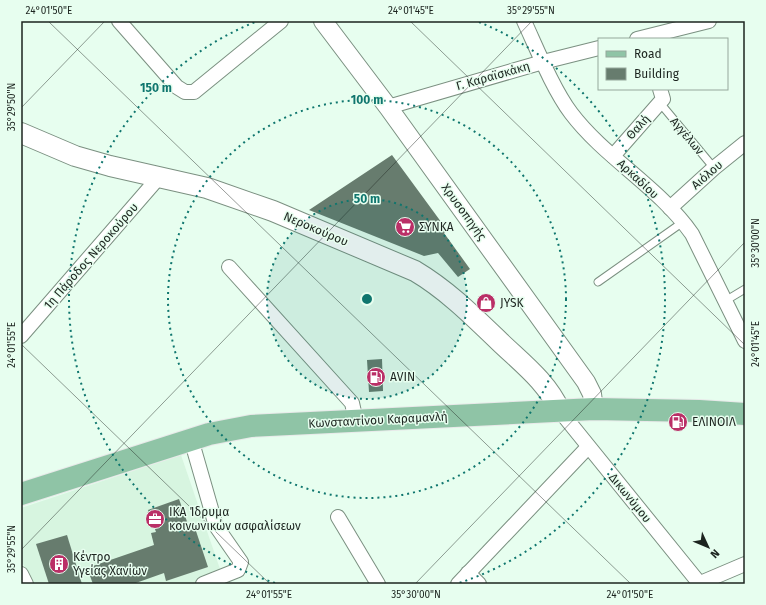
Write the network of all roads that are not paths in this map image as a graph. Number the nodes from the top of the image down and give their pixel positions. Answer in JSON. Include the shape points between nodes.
{"nodes":[{"id":1,"x":119,"y":21,"type":"edge"},
{"id":2,"x":281,"y":21,"type":"edge"},
{"id":3,"x":323,"y":21,"type":"edge"},
{"id":4,"x":524,"y":21,"type":"edge"},
{"id":5,"x":709,"y":21,"type":"edge"},
{"id":6,"x":642,"y":38,"type":"edge"},
{"id":7,"x":598,"y":48,"type":"edge"},
{"id":8,"x":543,"y":62,"type":"junction"},
{"id":9,"x":661,"y":97,"type":"edge"},
{"id":10,"x":388,"y":107,"type":"junction"},
{"id":11,"x":21,"y":133,"type":"edge"},
{"id":12,"x":745,"y":143,"type":"edge"},
{"id":13,"x":613,"y":156,"type":"junction"},
{"id":14,"x":714,"y":168,"type":"junction"},
{"id":15,"x":160,"y":176,"type":"junction"},
{"id":16,"x":670,"y":208,"type":"junction"},
{"id":17,"x":683,"y":222,"type":"junction"},
{"id":18,"x":229,"y":266,"type":"dead end"},
{"id":19,"x":598,"y":282,"type":"dead end"},
{"id":20,"x":745,"y":289,"type":"edge"},
{"id":21,"x":725,"y":301,"type":"junction"},
{"id":22,"x":21,"y":336,"type":"edge"},
{"id":23,"x":745,"y":341,"type":"edge"},
{"id":24,"x":594,"y":409,"type":"junction"},
{"id":25,"x":560,"y":411,"type":"junction"},
{"id":26,"x":745,"y":414,"type":"edge"},
{"id":27,"x":356,"y":421,"type":"junction"},
{"id":28,"x":191,"y":439,"type":"junction"},
{"id":29,"x":588,"y":447,"type":"junction"},
{"id":30,"x":21,"y":494,"type":"edge"},
{"id":31,"x":338,"y":517,"type":"dead end"},
{"id":32,"x":745,"y":564,"type":"edge"},
{"id":33,"x":468,"y":573,"type":"junction"},
{"id":34,"x":21,"y":574,"type":"edge"},
{"id":35,"x":26,"y":584,"type":"edge"},
{"id":36,"x":203,"y":584,"type":"edge"},
{"id":37,"x":378,"y":584,"type":"edge"},
{"id":38,"x":458,"y":584,"type":"edge"},
{"id":39,"x":479,"y":584,"type":"edge"},
{"id":40,"x":699,"y":584,"type":"edge"}],
"edges":[{"from":1,"to":2,"type":"street","via":[[177,87],[185,92],[194,92]]},
{"from":3,"to":10,"type":"street","name":"Χρυσοπηγής"},
{"from":4,"to":8,"type":"street","name":"Αρκαδίου"},
{"from":5,"to":6,"type":"street"},
{"from":7,"to":8,"type":"street","name":"Γ. Καραϊσκάκη"},
{"from":8,"to":10,"type":"street","name":"Γ. Καραϊσκάκη"},
{"from":8,"to":13,"type":"street","name":"Αρκαδίου","via":[[571,113]]},
{"from":9,"to":13,"type":"street","name":"Θαλή"},
{"from":9,"to":14,"type":"lane","name":"Αγγέλων"},
{"from":10,"to":24,"type":"street","name":"Χρυσοπηγής","via":[[586,382],[592,394]]},
{"from":11,"to":15,"type":"main road","name":"Νεροκούρου","via":[[75,156]]},
{"from":12,"to":14,"type":"street","name":"Αιόλου"},
{"from":13,"to":16,"type":"street","name":"Αρκαδίου"},
{"from":14,"to":16,"type":"street","name":"Αιόλου"},
{"from":15,"to":22,"type":"street","name":"1η Πάροδος Νεροκούρου"},
{"from":15,"to":25,"type":"main road","name":"Νεροκούρου","via":[[207,188],[273,211],[415,271],[463,307],[546,385]]},
{"from":16,"to":17,"type":"street","name":"Αρκαδίου"},
{"from":17,"to":19,"type":"lane"},
{"from":17,"to":21,"type":"street","name":"Αρκαδίου","via":[[698,244]]},
{"from":18,"to":27,"type":"street","via":[[352,403]]},
{"from":20,"to":21,"type":"lane"},
{"from":21,"to":23,"type":"street","name":"Αρκαδίου"},
{"from":24,"to":25,"type":"main road","name":"Κωνσταντίνου Καραμανλή"},
{"from":24,"to":26,"type":"main road","name":"Κωνσταντίνου Καραμανλή"},
{"from":25,"to":27,"type":"main road","name":"Κωνσταντίνου Καραμανλή"},
{"from":25,"to":29,"type":"street","name":"Δικωνύμου"},
{"from":27,"to":28,"type":"main road","name":"Κωνσταντίνου Καραμανλή","via":[[251,426]]},
{"from":28,"to":30,"type":"main road","name":"Κωνσταντίνου Καραμανλή"},
{"from":28,"to":36,"type":"street","via":[[216,526],[241,562],[238,570]]},
{"from":29,"to":33,"type":"street"},
{"from":29,"to":40,"type":"street","name":"Δικωνύμου"},
{"from":31,"to":37,"type":"street"},
{"from":32,"to":40,"type":"street"},
{"from":33,"to":38,"type":"street"},
{"from":33,"to":39,"type":"street"},
{"from":34,"to":35,"type":"street"}]}
